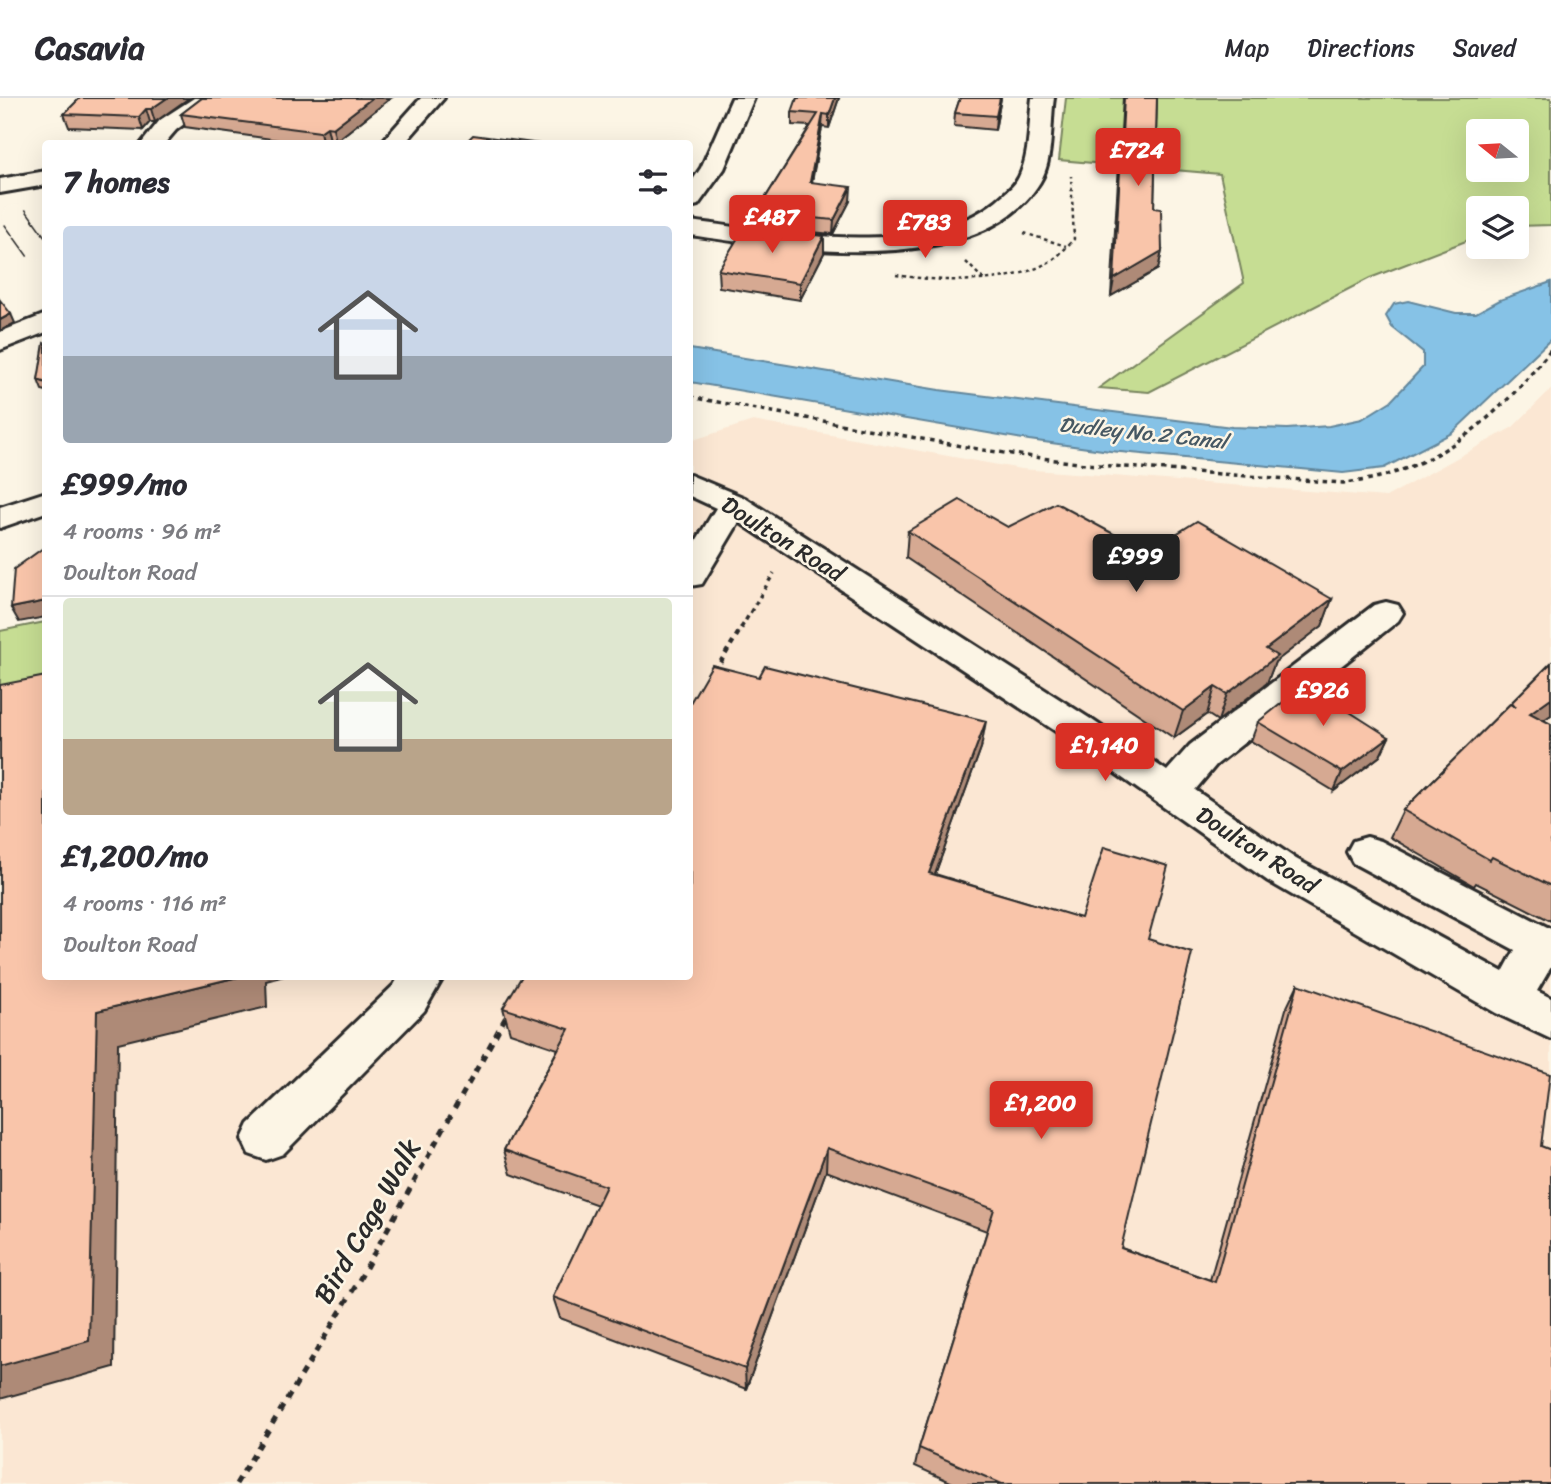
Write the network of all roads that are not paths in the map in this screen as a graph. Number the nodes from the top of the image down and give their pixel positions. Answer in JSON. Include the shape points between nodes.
{"nodes":[{"id":1,"x":208,"y":98,"type":"edge"},
{"id":2,"x":433,"y":98,"type":"edge"},
{"id":3,"x":743,"y":98,"type":"edge"},
{"id":4,"x":1043,"y":98,"type":"edge"},
{"id":5,"x":155,"y":140,"type":"edge"},
{"id":6,"x":395,"y":140,"type":"edge"},
{"id":7,"x":42,"y":178,"type":"edge"},
{"id":8,"x":1,"y":183,"type":"edge"},
{"id":9,"x":693,"y":196,"type":"edge"},
{"id":10,"x":693,"y":228,"type":"edge"},
{"id":11,"x":42,"y":252,"type":"edge"},
{"id":12,"x":42,"y":324,"type":"edge"},
{"id":13,"x":0,"y":342,"type":"edge"},
{"id":14,"x":693,"y":485,"type":"edge"},
{"id":15,"x":42,"y":502,"type":"edge"},
{"id":16,"x":734,"y":505,"type":"junction"},
{"id":17,"x":0,"y":518,"type":"edge"},
{"id":18,"x":693,"y":571,"type":"edge"},
{"id":19,"x":1386,"y":613,"type":"dead end"},
{"id":20,"x":1170,"y":792,"type":"junction"},
{"id":21,"x":1367,"y":852,"type":"dead end"},
{"id":22,"x":1547,"y":946,"type":"edge"},
{"id":23,"x":420,"y":980,"type":"edge"},
{"id":24,"x":1511,"y":1000,"type":"junction"},
{"id":25,"x":1551,"y":1020,"type":"edge"},
{"id":26,"x":266,"y":1139,"type":"dead end"}],
"edges":[{"from":1,"to":5,"type":"street","via":[[168,125]]},
{"from":2,"to":6,"type":"street"},
{"from":3,"to":9,"type":"street","via":[[712,169]]},
{"from":4,"to":10,"type":"street","via":[[1031,177],[1013,201],[986,221],[941,236],[867,244],[827,244]]},
{"from":7,"to":8,"type":"street"},
{"from":8,"to":11,"type":"street","bridge":true,"via":[[15,217]]},
{"from":12,"to":13,"type":"street"},
{"from":14,"to":16,"type":"street","name":"Doulton Road"},
{"from":15,"to":17,"type":"street"},
{"from":16,"to":18,"type":"street"},
{"from":16,"to":20,"type":"street","name":"Doulton Road"},
{"from":19,"to":20,"type":"street","via":[[1203,755]]},
{"from":20,"to":24,"type":"street","name":"Doulton Road","via":[[1282,870]]},
{"from":21,"to":22,"type":"street"},
{"from":22,"to":24,"type":"street","via":[[1526,968]]},
{"from":23,"to":26,"type":"street","via":[[409,998]]},
{"from":24,"to":25,"type":"street","name":"Doulton Road"}]}
